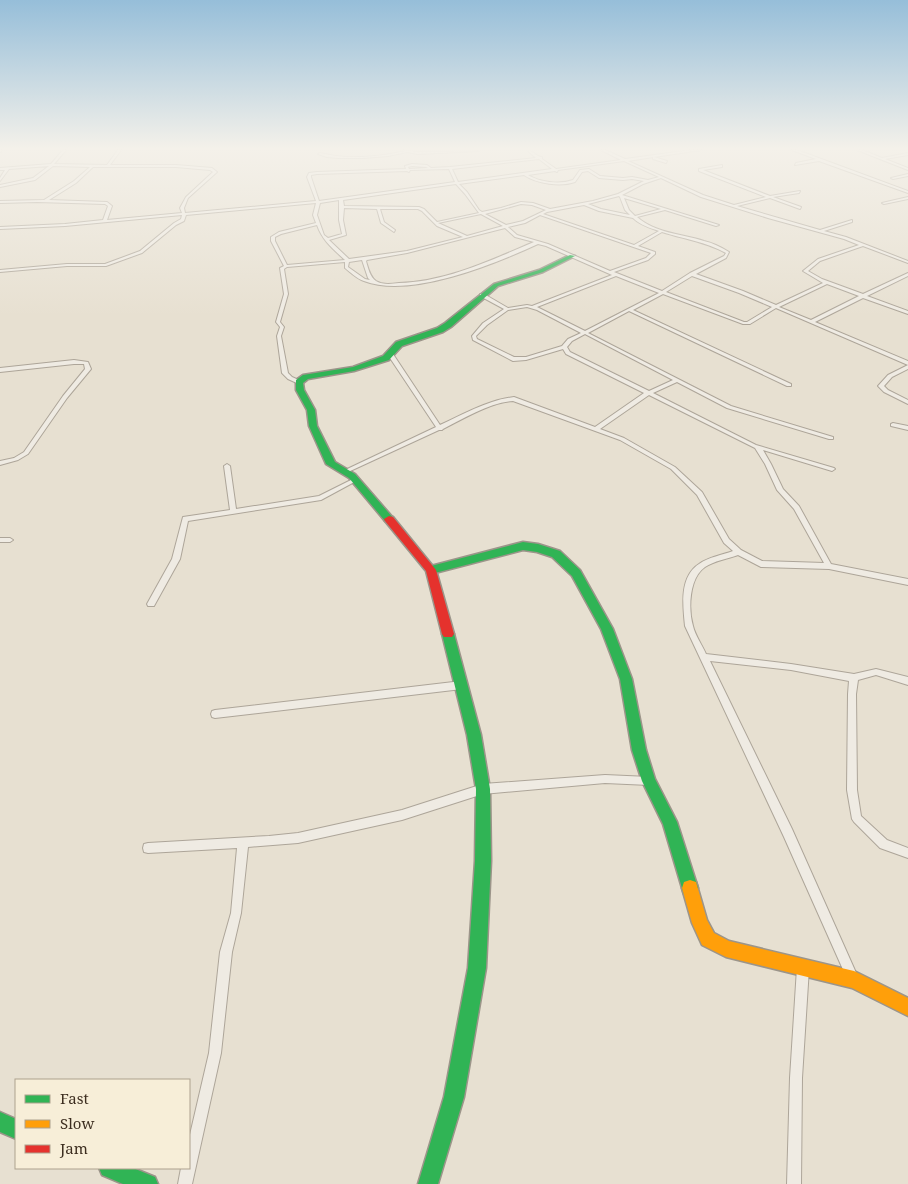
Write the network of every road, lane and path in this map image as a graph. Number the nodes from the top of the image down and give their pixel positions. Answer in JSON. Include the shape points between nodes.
{"nodes":[{"id":1,"x":109,"y":205,"type":"edge"},
{"id":2,"x":183,"y":205,"type":"edge"},
{"id":3,"x":282,"y":205,"type":"edge"},
{"id":4,"x":317,"y":205,"type":"edge"},
{"id":5,"x":475,"y":205,"type":"edge"},
{"id":6,"x":509,"y":205,"type":"edge"},
{"id":7,"x":537,"y":205,"type":"edge"},
{"id":8,"x":577,"y":205,"type":"edge"},
{"id":9,"x":587,"y":205,"type":"edge"},
{"id":10,"x":625,"y":205,"type":"edge"},
{"id":11,"x":653,"y":205,"type":"edge"},
{"id":12,"x":735,"y":205,"type":"edge"},
{"id":13,"x":792,"y":205,"type":"edge"},
{"id":14,"x":732,"y":206,"type":"joint"},
{"id":15,"x":342,"y":207,"type":"joint"},
{"id":16,"x":378,"y":207,"type":"junction"},
{"id":17,"x":800,"y":208,"type":"dead end"},
{"id":18,"x":665,"y":209,"type":"junction"},
{"id":19,"x":549,"y":210,"type":"junction"},
{"id":20,"x":481,"y":213,"type":"junction"},
{"id":21,"x":184,"y":214,"type":"junction"},
{"id":22,"x":539,"y":214,"type":"junction"},
{"id":23,"x":634,"y":217,"type":"junction"},
{"id":24,"x":851,"y":221,"type":"dead end"},
{"id":25,"x":104,"y":222,"type":"junction"},
{"id":26,"x":435,"y":223,"type":"junction"},
{"id":27,"x":317,"y":224,"type":"junction"},
{"id":28,"x":717,"y":225,"type":"dead end"},
{"id":29,"x":504,"y":226,"type":"junction"},
{"id":30,"x":0,"y":228,"type":"edge"},
{"id":31,"x":394,"y":231,"type":"dead end"},
{"id":32,"x":662,"y":231,"type":"junction"},
{"id":33,"x":820,"y":231,"type":"junction"},
{"id":34,"x":466,"y":237,"type":"junction"},
{"id":35,"x":326,"y":240,"type":"junction"},
{"id":36,"x":536,"y":243,"type":"junction"},
{"id":37,"x":862,"y":245,"type":"junction"},
{"id":38,"x":635,"y":246,"type":"junction"},
{"id":39,"x":572,"y":256,"type":"junction"},
{"id":40,"x":366,"y":258,"type":"junction"},
{"id":41,"x":347,"y":260,"type":"junction"},
{"id":42,"x":908,"y":262,"type":"edge"},
{"id":43,"x":286,"y":266,"type":"junction"},
{"id":44,"x":0,"y":271,"type":"edge"},
{"id":45,"x":614,"y":274,"type":"junction"},
{"id":46,"x":692,"y":274,"type":"junction"},
{"id":47,"x":908,"y":274,"type":"edge"},
{"id":48,"x":828,"y":282,"type":"junction"},
{"id":49,"x":379,"y":285,"type":"junction"},
{"id":50,"x":662,"y":293,"type":"junction"},
{"id":51,"x":482,"y":295,"type":"junction"},
{"id":52,"x":866,"y":296,"type":"junction"},
{"id":53,"x":533,"y":306,"type":"junction"},
{"id":54,"x":775,"y":307,"type":"junction"},
{"id":55,"x":507,"y":309,"type":"junction"},
{"id":56,"x":630,"y":310,"type":"junction"},
{"id":57,"x":908,"y":313,"type":"edge"},
{"id":58,"x":810,"y":322,"type":"junction"},
{"id":59,"x":584,"y":334,"type":"junction"},
{"id":60,"x":564,"y":347,"type":"junction"},
{"id":61,"x":391,"y":355,"type":"junction"},
{"id":62,"x":908,"y":363,"type":"edge"},
{"id":63,"x":908,"y":367,"type":"edge"},
{"id":64,"x":0,"y":370,"type":"edge"},
{"id":65,"x":677,"y":380,"type":"junction"},
{"id":66,"x":299,"y":382,"type":"junction"},
{"id":67,"x":789,"y":384,"type":"dead end"},
{"id":68,"x":647,"y":394,"type":"junction"},
{"id":69,"x":908,"y":402,"type":"edge"},
{"id":70,"x":893,"y":425,"type":"dead end"},
{"id":71,"x":908,"y":428,"type":"edge"},
{"id":72,"x":440,"y":429,"type":"junction"},
{"id":73,"x":596,"y":429,"type":"junction"},
{"id":74,"x":831,"y":438,"type":"dead end"},
{"id":75,"x":758,"y":448,"type":"junction"},
{"id":76,"x":0,"y":463,"type":"edge"},
{"id":77,"x":227,"y":466,"type":"dead end"},
{"id":78,"x":832,"y":469,"type":"dead end"},
{"id":79,"x":346,"y":471,"type":"junction"},
{"id":80,"x":355,"y":480,"type":"junction"},
{"id":81,"x":233,"y":511,"type":"junction"},
{"id":82,"x":0,"y":540,"type":"edge"},
{"id":83,"x":10,"y":540,"type":"dead end"},
{"id":84,"x":738,"y":552,"type":"junction"},
{"id":85,"x":829,"y":566,"type":"junction"},
{"id":86,"x":431,"y":570,"type":"junction"},
{"id":87,"x":908,"y":582,"type":"edge"},
{"id":88,"x":151,"y":604,"type":"dead end"},
{"id":89,"x":704,"y":657,"type":"junction"},
{"id":90,"x":854,"y":678,"type":"junction"},
{"id":91,"x":908,"y":681,"type":"edge"},
{"id":92,"x":462,"y":685,"type":"junction"},
{"id":93,"x":215,"y":714,"type":"dead end"},
{"id":94,"x":649,"y":781,"type":"junction"},
{"id":95,"x":483,"y":789,"type":"junction"},
{"id":96,"x":243,"y":842,"type":"junction"},
{"id":97,"x":148,"y":848,"type":"dead end"},
{"id":98,"x":908,"y":853,"type":"edge"},
{"id":99,"x":803,"y":968,"type":"junction"},
{"id":100,"x":854,"y":980,"type":"junction"},
{"id":101,"x":908,"y":1007,"type":"edge"},
{"id":102,"x":0,"y":1122,"type":"edge"},
{"id":103,"x":15,"y":1129,"type":"edge"},
{"id":104,"x":190,"y":1163,"type":"edge"},
{"id":105,"x":111,"y":1169,"type":"edge"},
{"id":106,"x":189,"y":1169,"type":"edge"},
{"id":107,"x":148,"y":1184,"type":"edge"},
{"id":108,"x":185,"y":1184,"type":"edge"},
{"id":109,"x":428,"y":1184,"type":"edge"},
{"id":110,"x":794,"y":1184,"type":"edge"}],
"edges":[{"from":1,"to":25,"type":"street"},
{"from":2,"to":21,"type":"street"},
{"from":3,"to":21,"type":"street"},
{"from":4,"to":27,"type":"street"},
{"from":5,"to":20,"type":"street"},
{"from":6,"to":20,"type":"street"},
{"from":7,"to":19,"type":"street"},
{"from":8,"to":19,"type":"street"},
{"from":9,"to":23,"type":"street"},
{"from":10,"to":23,"type":"street"},
{"from":11,"to":18,"type":"street"},
{"from":12,"to":14,"type":"street"},
{"from":13,"to":17,"type":"street"},
{"from":14,"to":33,"type":"street"},
{"from":15,"to":16,"type":"street"},
{"from":15,"to":35,"type":"street","via":[[344,235]]},
{"from":16,"to":26,"type":"street","via":[[418,208]]},
{"from":16,"to":31,"type":"street","via":[[382,222]]},
{"from":18,"to":23,"type":"street"},
{"from":18,"to":28,"type":"street"},
{"from":19,"to":22,"type":"street"},
{"from":20,"to":26,"type":"street"},
{"from":20,"to":29,"type":"street"},
{"from":21,"to":25,"type":"street"},
{"from":21,"to":44,"type":"street","via":[[183,220],[141,252],[105,265]]},
{"from":22,"to":29,"type":"street","via":[[530,220]]},
{"from":22,"to":38,"type":"street"},
{"from":23,"to":32,"type":"street"},
{"from":24,"to":33,"type":"street"},
{"from":25,"to":30,"type":"street"},
{"from":26,"to":34,"type":"street"},
{"from":27,"to":35,"type":"street"},
{"from":27,"to":43,"type":"street","via":[[273,237]]},
{"from":29,"to":34,"type":"street"},
{"from":29,"to":36,"type":"street","via":[[516,236]]},
{"from":32,"to":38,"type":"street"},
{"from":32,"to":46,"type":"street","via":[[728,253]]},
{"from":33,"to":37,"type":"street"},
{"from":34,"to":40,"type":"street","via":[[407,252]]},
{"from":35,"to":41,"type":"street"},
{"from":36,"to":39,"type":"street"},
{"from":36,"to":49,"type":"street","via":[[431,282]]},
{"from":37,"to":42,"type":"street"},
{"from":37,"to":48,"type":"street","via":[[828,256],[805,271]]},
{"from":38,"to":45,"type":"street","via":[[654,253]]},
{"from":39,"to":45,"type":"street"},
{"from":39,"to":51,"type":"street","via":[[541,271],[496,285]]},
{"from":40,"to":41,"type":"street"},
{"from":40,"to":49,"type":"street","via":[[364,261],[370,278]]},
{"from":41,"to":43,"type":"street"},
{"from":41,"to":49,"type":"street","via":[[346,267],[350,272]]},
{"from":43,"to":66,"type":"street","via":[[282,268],[286,294],[278,322],[282,327],[280,336],[285,373]]},
{"from":45,"to":50,"type":"street"},
{"from":45,"to":53,"type":"street"},
{"from":46,"to":50,"type":"street"},
{"from":46,"to":54,"type":"street"},
{"from":47,"to":52,"type":"street"},
{"from":48,"to":52,"type":"street"},
{"from":48,"to":54,"type":"street"},
{"from":50,"to":54,"type":"street","via":[[743,323]]},
{"from":50,"to":56,"type":"street"},
{"from":51,"to":55,"type":"street"},
{"from":51,"to":61,"type":"street","via":[[448,325],[400,344]]},
{"from":52,"to":57,"type":"street"},
{"from":52,"to":58,"type":"street"},
{"from":53,"to":55,"type":"street"},
{"from":53,"to":59,"type":"street"},
{"from":54,"to":58,"type":"street"},
{"from":55,"to":60,"type":"street","via":[[478,331],[475,340],[519,360]]},
{"from":56,"to":59,"type":"street"},
{"from":56,"to":67,"type":"street"},
{"from":58,"to":62,"type":"street"},
{"from":59,"to":60,"type":"street","via":[[570,340]]},
{"from":59,"to":65,"type":"street"},
{"from":60,"to":68,"type":"street","via":[[582,362]]},
{"from":61,"to":66,"type":"street","via":[[363,366],[306,377]]},
{"from":61,"to":72,"type":"street"},
{"from":63,"to":69,"type":"street","via":[[890,376],[882,386]]},
{"from":64,"to":76,"type":"street","via":[[74,362],[86,363],[88,369],[26,453]]},
{"from":65,"to":68,"type":"street"},
{"from":65,"to":74,"type":"street","via":[[729,407]]},
{"from":66,"to":79,"type":"street","via":[[328,459]]},
{"from":68,"to":73,"type":"street"},
{"from":68,"to":75,"type":"street"},
{"from":70,"to":71,"type":"street"},
{"from":72,"to":73,"type":"street","via":[[491,404],[514,399]]},
{"from":72,"to":79,"type":"street"},
{"from":73,"to":84,"type":"street","via":[[622,439],[673,468],[700,494],[726,541]]},
{"from":75,"to":78,"type":"street"},
{"from":75,"to":85,"type":"street","via":[[780,490],[798,508]]},
{"from":77,"to":81,"type":"street"},
{"from":79,"to":80,"type":"street"},
{"from":80,"to":81,"type":"street","via":[[321,498]]},
{"from":80,"to":86,"type":"street"},
{"from":81,"to":88,"type":"street","via":[[185,519],[176,559]]},
{"from":82,"to":83,"type":"street"},
{"from":84,"to":85,"type":"street","via":[[761,564]]},
{"from":84,"to":89,"type":"street","via":[[695,571],[688,589],[690,626]]},
{"from":85,"to":87,"type":"street"},
{"from":86,"to":92,"type":"street"},
{"from":86,"to":94,"type":"street","via":[[522,546],[556,554],[576,574],[607,628],[626,679],[639,750]]},
{"from":89,"to":90,"type":"street"},
{"from":89,"to":100,"type":"street"},
{"from":90,"to":91,"type":"street","via":[[876,672]]},
{"from":90,"to":98,"type":"street","via":[[852,790],[857,819],[884,844]]},
{"from":92,"to":93,"type":"street"},
{"from":92,"to":95,"type":"street"},
{"from":94,"to":95,"type":"street","via":[[605,779]]},
{"from":94,"to":99,"type":"street","via":[[670,822],[700,923],[708,939],[726,949]]},
{"from":95,"to":96,"type":"street","via":[[402,815],[298,838]]},
{"from":95,"to":109,"type":"street","via":[[477,968],[454,1097]]},
{"from":96,"to":97,"type":"street"},
{"from":96,"to":104,"type":"street","via":[[215,1053]]},
{"from":99,"to":100,"type":"street"},
{"from":99,"to":110,"type":"street"},
{"from":100,"to":101,"type":"street"},
{"from":102,"to":103,"type":"street"},
{"from":105,"to":107,"type":"street"},
{"from":106,"to":108,"type":"street"}]}
